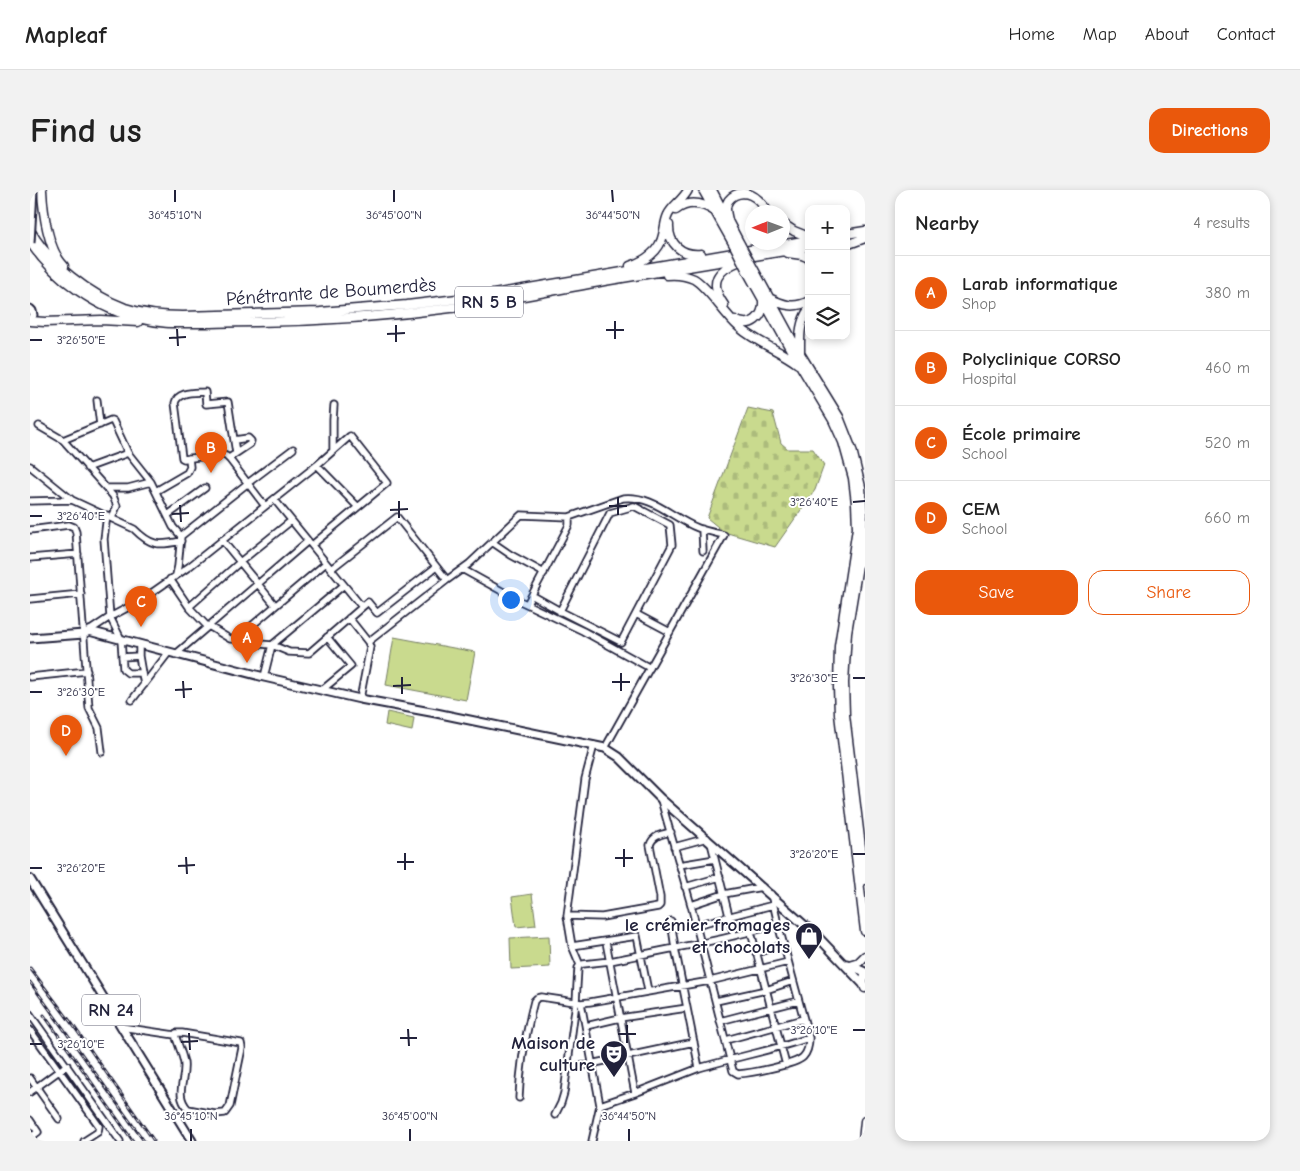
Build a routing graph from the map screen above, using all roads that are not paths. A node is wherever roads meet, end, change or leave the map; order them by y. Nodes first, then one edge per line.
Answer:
1 (33, 190) edge
2 (42, 190) edge
3 (688, 190) edge
4 (703, 190) edge
5 (712, 190) edge
6 (751, 190) edge
7 (763, 205) edge
8 (766, 205) edge
9 (716, 212) junction
10 (728, 220) junction
11 (790, 228) edge
12 (30, 230) edge
13 (865, 231) edge
14 (850, 233) edge
15 (805, 236) edge
16 (865, 237) edge
17 (805, 239) edge
18 (850, 239) edge
19 (30, 243) edge
20 (737, 244) junction
21 (850, 244) edge
22 (805, 248) edge
23 (756, 250) edge
24 (754, 252) junction
25 (776, 252) junction
26 (720, 255) junction
27 (805, 257) edge
28 (600, 276) junction
29 (638, 276) junction
30 (766, 298) junction
31 (107, 300) junction
32 (30, 303) edge
33 (805, 303) edge
34 (805, 315) edge
35 (31, 316) edge
36 (165, 323) junction
37 (800, 354) junction
38 (802, 368) junction
39 (97, 400) dead end
40 (334, 405) dead end
41 (100, 425) junction
42 (39, 426) dead end
43 (63, 440) junction
44 (234, 440) junction
45 (293, 449) dead end
46 (333, 451) junction
47 (128, 453) junction
48 (236, 453) junction
49 (189, 458) junction
50 (228, 458) junction
51 (317, 465) junction
52 (30, 466) edge
53 (87, 468) junction
54 (151, 482) junction
55 (248, 483) junction
56 (106, 488) junction
57 (205, 488) dead end
58 (156, 491) junction
59 (274, 499) junction
60 (72, 500) junction
61 (30, 501) edge
62 (265, 506) junction
63 (358, 507) junction
64 (168, 515) junction
65 (109, 517) junction
66 (569, 517) junction
67 (291, 520) junction
68 (702, 529) junction
69 (30, 530) edge
70 (181, 539) junction
71 (222, 540) junction
72 (492, 542) junction
73 (310, 543) junction
74 (703, 550) dead end
75 (78, 554) junction
76 (30, 558) edge
77 (240, 562) junction
78 (326, 563) junction
79 (436, 567) junction
80 (331, 569) junction
81 (462, 569) junction
82 (544, 573) junction
83 (176, 575) junction
84 (170, 580) junction
85 (447, 580) junction
86 (258, 584) junction
87 (344, 585) junction
88 (81, 594) junction
89 (535, 597) dead end
90 (30, 599) edge
91 (527, 604) junction
92 (275, 605) junction
93 (189, 607) junction
94 (362, 607) junction
95 (560, 611) junction
96 (636, 614) junction
97 (110, 617) junction
98 (349, 618) junction
99 (558, 619) junction
100 (208, 626) junction
101 (670, 632) junction
102 (87, 633) junction
103 (327, 637) junction
104 (30, 638) edge
105 (236, 639) junction
106 (121, 640) junction
107 (368, 642) junction
108 (621, 642) junction
109 (139, 644) junction
110 (272, 645) junction
111 (618, 650) junction
112 (172, 653) junction
113 (139, 656) junction
114 (122, 657) junction
115 (650, 668) junction
116 (87, 671) junction
117 (142, 673) junction
118 (30, 676) edge
119 (264, 677) junction
120 (144, 685) junction
121 (322, 690) junction
122 (360, 699) junction
123 (132, 700) dead end
124 (594, 745) junction
125 (605, 748) junction
126 (102, 752) dead end
127 (661, 799) junction
128 (671, 832) junction
129 (709, 841) junction
130 (674, 847) junction
131 (715, 859) junction
132 (680, 865) junction
133 (720, 877) junction
134 (30, 879) edge
135 (865, 880) edge
136 (685, 887) junction
137 (762, 887) junction
138 (724, 894) junction
139 (771, 894) junction
140 (691, 905) junction
141 (773, 905) junction
142 (567, 916) junction
143 (729, 917) junction
144 (671, 921) dead end
145 (778, 924) junction
146 (696, 925) junction
147 (865, 931) edge
148 (750, 932) junction
149 (734, 936) junction
150 (606, 942) junction
151 (701, 944) junction
152 (783, 945) junction
153 (572, 946) junction
154 (675, 948) junction
155 (756, 953) junction
156 (640, 954) junction
157 (865, 956) edge
158 (610, 961) junction
159 (788, 962) junction
160 (847, 964) junction
161 (580, 965) junction
162 (760, 970) junction
163 (865, 974) edge
164 (710, 981) junction
165 (793, 981) junction
166 (683, 985) junction
167 (864, 986) edge
168 (766, 990) junction
169 (648, 992) junction
170 (617, 997) junction
171 (716, 1001) junction
172 (798, 1001) junction
173 (578, 1003) junction
174 (771, 1007) junction
175 (687, 1008) junction
176 (30, 1014) edge
177 (620, 1018) junction
178 (803, 1019) junction
179 (720, 1020) junction
180 (586, 1026) junction
181 (775, 1026) junction
182 (121, 1027) junction
183 (30, 1030) edge
184 (175, 1035) junction
185 (809, 1038) junction
186 (726, 1040) junction
187 (694, 1042) junction
188 (780, 1047) junction
189 (628, 1056) junction
190 (730, 1059) junction
191 (593, 1064) junction
192 (786, 1065) junction
193 (66, 1066) junction
194 (699, 1068) junction
195 (567, 1069) junction
196 (58, 1071) junction
197 (30, 1078) edge
198 (37, 1087) junction
199 (30, 1092) edge
200 (635, 1092) junction
201 (519, 1098) dead end
202 (600, 1104) junction
203 (555, 1115) dead end
204 (59, 1119) dead end
205 (30, 1120) edge
206 (865, 1120) edge
207 (30, 1138) edge
208 (84, 1141) edge
209 (120, 1141) edge
210 (192, 1141) edge
211 (592, 1141) edge
212 (863, 1141) edge

1 - 19 main road, bridge
2 - 31 highway
3 - 28 highway
4 - 9 highway
5 - 10 highway
6 - 8 highway
7 - 10 highway
9 - 20 highway
9 - 26 highway
10 - 20 highway
11 - 15 highway
12 - 31 highway, Pénétrante de Boumerdès / RN 5 B
13 - 14 highway
16 - 18 highway
16 - 21 highway
17 - 24 highway, Pénétrante de Boumerdès / RN 5 B
19 - 36 highway, Pénétrante de Boumerdès / RN 5 B
20 - 30 highway, bridge
22 - 25 highway, Pénétrante de Boumerdès / RN 5 B
23 - 24 highway
24 - 25 highway, Pénétrante de Boumerdès / RN 5 B
24 - 26 highway, Pénétrante de Boumerdès / RN 5 B
24 - 29 highway, Pénétrante de Boumerdès / RN 5 B
24 - 30 highway
25 - 27 highway
26 - 28 highway, Pénétrante de Boumerdès / RN 5 B
28 - 31 highway, Pénétrante de Boumerdès / RN 5 B
29 - 36 highway, Pénétrante de Boumerdès / RN 5 B
29 - 38 highway
30 - 33 highway
30 - 37 highway
30 - 38 highway
32 - 35 main road
34 - 37 highway
35 - 36 highway
37 - 135 highway
38 - 147 highway
39 - 41 street
40 - 46 street
41 - 43 street
41 - 47 street
42 - 43 street
43 - 53 street
44 - 48 street
44 - 48 street
44 - 49 street
45 - 55 street
46 - 51 street
46 - 63 street
47 - 53 street
47 - 54 street
48 - 50 street
49 - 50 street
49 - 58 street
50 - 55 street
51 - 59 street
51 - 63 street
52 - 60 street
53 - 56 street
54 - 56 street
54 - 58 street
55 - 62 street
55 - 70 street
56 - 65 street
57 - 64 street
58 - 64 street
59 - 62 street
59 - 67 street
60 - 61 street
60 - 65 street
62 - 71 street
63 - 73 street
64 - 70 street
65 - 70 street
65 - 97 street
66 - 68 street
66 - 72 street
66 - 82 street
67 - 73 street
67 - 77 street
68 - 74 street
68 - 101 street
69 - 75 street
70 - 83 street
71 - 77 street
71 - 83 street
72 - 81 street
72 - 82 street
73 - 78 street
73 - 86 street
75 - 76 street
75 - 88 street
77 - 86 street
77 - 93 street
78 - 80 street
78 - 92 street
79 - 80 street
79 - 85 street
79 - 94 street
80 - 87 street
81 - 85 street
81 - 91 street
82 - 91 street
83 - 84 street
84 - 93 street
84 - 97 street
85 - 107 street
86 - 92 street
86 - 100 street
87 - 94 street
87 - 110 street
88 - 90 street
88 - 102 street
89 - 95 street
91 - 99 street
92 - 105 street
93 - 100 street
94 - 98 street
95 - 96 street
95 - 99 street
95 - 108 street
96 - 101 street
96 - 108 street
97 - 102 street
97 - 106 street
98 - 103 street
98 - 107 street
99 - 111 street
100 - 105 street
100 - 112 street
101 - 115 street
102 - 104 main road
102 - 106 main road
102 - 116 street
103 - 110 street
103 - 121 street
105 - 110 street
106 - 109 main road
106 - 114 street
107 - 122 street
108 - 111 street
109 - 112 main road
109 - 113 street
110 - 119 street
111 - 115 street
112 - 119 main road
112 - 120 street
113 - 114 street
113 - 117 street
114 - 117 street
115 - 125 street
116 - 118 street
116 - 126 street
117 - 120 street
119 - 121 main road
120 - 123 street
121 - 122 main road
122 - 124 main road
124 - 125 main road
124 - 142 street
125 - 127 main road
127 - 128 street
127 - 129 main road
128 - 130 street
128 - 142 street
129 - 130 street
129 - 131 street
129 - 137 main road
130 - 132 street
131 - 132 street
131 - 133 street
132 - 136 street
133 - 136 street
133 - 138 street
134 - 182 main road, RN 24
136 - 140 street
137 - 138 street
137 - 139 main road
138 - 140 street
138 - 143 street
139 - 141 street
139 - 160 main road
140 - 146 street
141 - 143 street
141 - 145 street
142 - 153 street
143 - 146 street
143 - 149 street
144 - 154 street
145 - 148 street
145 - 152 street
146 - 151 street
148 - 149 street
148 - 155 street
149 - 151 street
150 - 153 street
150 - 156 street
150 - 158 street
151 - 154 street
151 - 164 street
152 - 155 street
152 - 159 street
153 - 161 street
154 - 156 street
154 - 166 street
155 - 162 street
156 - 158 street
156 - 169 street
157 - 160 highway
158 - 161 street
158 - 170 street
159 - 162 street
159 - 165 street
160 - 163 main road
160 - 167 main road
161 - 173 street
162 - 164 street
162 - 168 street
163 - 167 highway
164 - 166 street
164 - 171 street
165 - 168 street
165 - 172 street
166 - 169 street
166 - 175 street
168 - 171 street
168 - 174 street
169 - 170 street
170 - 173 street
170 - 177 street
171 - 179 street
172 - 174 street
172 - 178 street
173 - 180 street
173 - 195 street
173 - 201 street
174 - 179 street
174 - 181 street
175 - 177 street
175 - 187 street
176 - 193 street
177 - 180 street
177 - 189 street
178 - 181 street
178 - 185 street
179 - 186 street
180 - 191 street
181 - 186 street
181 - 188 street
182 - 184 street
182 - 210 main road, RN 24
183 - 196 street
184 - 184 street
185 - 188 street
185 - 192 street
186 - 190 street
187 - 189 street
187 - 194 street
188 - 190 street
188 - 192 street
189 - 191 street
189 - 200 street
190 - 192 street
190 - 194 street
191 - 195 street
191 - 202 street
193 - 196 street
193 - 209 street
194 - 200 street
195 - 203 street
196 - 198 street
196 - 208 street
197 - 198 street
198 - 199 street
198 - 204 street
200 - 202 street
202 - 211 street
205 - 207 street
206 - 212 highway

